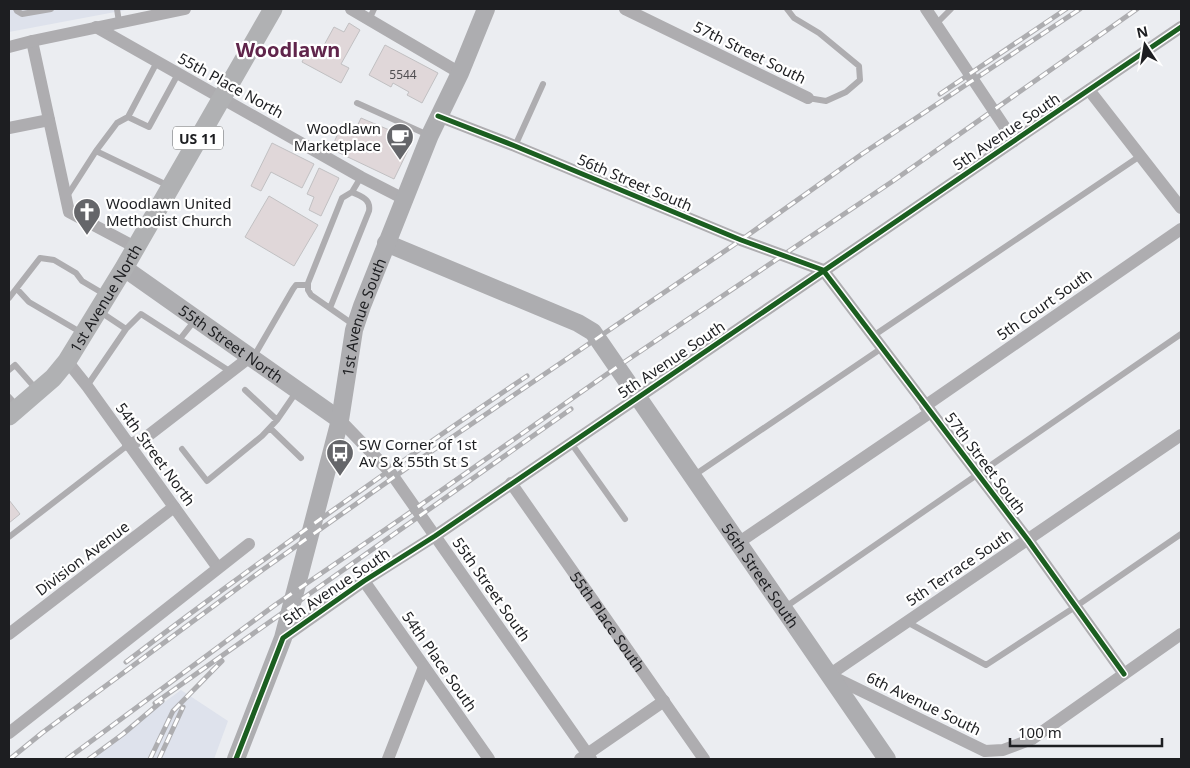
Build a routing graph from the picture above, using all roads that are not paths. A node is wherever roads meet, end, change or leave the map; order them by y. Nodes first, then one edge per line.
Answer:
1 (16, 9) edge
2 (51, 9) edge
3 (117, 9) edge
4 (185, 9) edge
5 (273, 9) edge
6 (351, 9) edge
7 (486, 9) edge
8 (625, 9) edge
9 (787, 9) edge
10 (926, 9) edge
11 (951, 9) edge
12 (372, 14) edge
13 (119, 22) junction
14 (936, 24) junction
15 (96, 27) junction
16 (1181, 27) edge
17 (32, 40) junction
18 (9, 47) edge
19 (157, 62) junction
20 (460, 73) junction
21 (178, 74) junction
22 (543, 84) dead end
23 (1089, 90) junction
24 (221, 98) junction
25 (808, 98) joint
26 (357, 103) dead end
27 (128, 116) junction
28 (438, 116) junction
29 (48, 120) junction
30 (9, 128) edge
31 (430, 136) junction
32 (1014, 141) junction
33 (515, 146) junction
34 (96, 151) junction
35 (1140, 156) junction
36 (361, 177) junction
37 (170, 187) junction
38 (352, 192) junction
39 (65, 194) junction
40 (404, 199) junction
41 (1181, 208) edge
42 (1181, 230) edge
43 (386, 243) junction
44 (135, 247) junction
45 (124, 268) junction
46 (824, 270) junction
47 (308, 285) junction
48 (17, 289) junction
49 (9, 298) edge
50 (102, 303) junction
51 (330, 308) junction
52 (196, 319) junction
53 (356, 326) junction
54 (126, 328) junction
55 (83, 334) junction
56 (1181, 334) edge
57 (873, 336) junction
58 (180, 338) junction
59 (882, 348) junction
60 (251, 358) junction
61 (67, 361) junction
62 (9, 370) edge
63 (231, 372) junction
64 (87, 386) junction
65 (38, 390) junction
66 (245, 390) dead end
67 (298, 390) junction
68 (637, 397) junction
69 (12, 407) edge
70 (928, 409) junction
71 (277, 420) junction
72 (340, 420) junction
73 (270, 428) junction
74 (1181, 436) edge
75 (570, 443) junction
76 (128, 445) junction
77 (182, 449) dead end
78 (301, 458) dead end
79 (978, 474) junction
80 (692, 476) junction
81 (511, 483) junction
82 (174, 507) junction
83 (625, 519) dead end
84 (1181, 534) edge
85 (435, 536) junction
86 (9, 537) edge
87 (1028, 540) junction
88 (738, 543) junction
89 (249, 544) dead end
90 (218, 568) junction
91 (364, 581) junction
92 (1075, 607) junction
93 (783, 608) junction
94 (907, 622) junction
95 (9, 634) edge
96 (1181, 634) edge
97 (282, 638) junction
98 (424, 667) junction
99 (1124, 674) junction
100 (829, 675) junction
101 (664, 702) junction
102 (9, 733) edge
103 (586, 758) edge
104 (236, 759) edge
105 (388, 759) edge
106 (490, 759) edge
107 (704, 759) edge
108 (887, 759) edge

1 - 2 lane
3 - 13 lane
4 - 13 street
5 - 24 main road, 1st Avenue North / US 11
6 - 12 street
7 - 20 street, 1st Avenue South
8 - 25 street, 57th Street South
9 - 25 lane
10 - 14 street
11 - 14 lane
12 - 20 street
13 - 15 street
14 - 32 street
15 - 17 street
15 - 19 street, 55th Place North
16 - 23 street, 5th Avenue South
17 - 18 street
17 - 29 street
19 - 21 street, 55th Place North
19 - 27 lane
20 - 28 street, 1st Avenue South
21 - 24 street, 55th Place North
21 - 27 lane
22 - 33 lane
23 - 32 street, 5th Avenue South
23 - 35 street
24 - 36 street, 55th Place North
24 - 37 main road, 1st Avenue North / US 11
26 - 31 lane
27 - 34 lane
28 - 31 street, 1st Avenue South
28 - 33 street, 56th Street South
29 - 30 street
29 - 39 street
31 - 40 street, 1st Avenue South
32 - 46 street, 5th Avenue South
33 - 46 street, 56th Street South
34 - 37 lane
34 - 39 lane
35 - 41 street
35 - 57 lane
36 - 38 lane
36 - 40 street, 55th Place North
37 - 44 main road, 1st Avenue North / US 11
38 - 47 lane
38 - 51 lane
39 - 44 street
40 - 43 street, 1st Avenue South
42 - 70 street, 5th Court South
43 - 53 street, 1st Avenue South
43 - 68 street, 56th Street South
44 - 45 main road, 1st Avenue North / US 11
45 - 50 main road, 1st Avenue North / US 11
45 - 52 street, 55th Street North
46 - 57 street, 57th Street South
46 - 68 street, 5th Avenue South
47 - 51 lane
47 - 60 lane
48 - 49 lane
48 - 50 lane
48 - 55 lane
50 - 54 lane
50 - 55 main road, 1st Avenue North / US 11
51 - 53 lane
52 - 58 lane
52 - 60 street, 55th Street North
53 - 72 street, 1st Avenue South
54 - 58 lane
54 - 64 lane
55 - 61 main road, 1st Avenue North / US 11
56 - 79 lane
57 - 59 street, 57th Street South
58 - 63 lane
59 - 70 street, 57th Street South
59 - 80 lane
60 - 63 street
60 - 67 street, 55th Street North
61 - 64 street, 54th Street North
61 - 65 main road, 1st Avenue North / US 11
62 - 65 lane
63 - 76 street
64 - 76 street, 54th Street North
65 - 69 main road, 1st Avenue North / US 11
66 - 71 lane
67 - 71 lane
67 - 72 street, 55th Street North
68 - 75 street, 5th Avenue South
68 - 80 street, 56th Street South
70 - 79 street, 57th Street South
70 - 88 street, 5th Court South
71 - 73 lane
72 - 85 street, 55th Street South
72 - 97 street, 1st Avenue South
73 - 77 lane
73 - 78 lane
74 - 87 street, 5th Terrace South
75 - 81 street, 5th Avenue South
75 - 83 lane
76 - 82 street, 54th Street North
76 - 86 lane
79 - 87 street, 57th Street South
79 - 93 lane
80 - 88 street, 56th Street South
81 - 85 street, 5th Avenue South
81 - 101 street, 55th Place South
82 - 90 street, 54th Street North
82 - 95 street, Division Avenue
84 - 92 lane
85 - 91 street, 5th Avenue South
85 - 103 street, 55th Street South
87 - 92 street, 57th Street South
87 - 94 street, 5th Terrace South
88 - 93 street, 56th Street South
89 - 90 street
90 - 102 street
91 - 97 street, 5th Avenue South
91 - 98 street, 54th Place South
92 - 94 lane
92 - 99 street, 57th Street South
93 - 100 street, 56th Street South
94 - 100 street, 5th Terrace South
96 - 99 street, 6th Avenue South
97 - 104 street, 5th Avenue South
98 - 105 street
98 - 106 street, 54th Place South
99 - 100 street, 6th Avenue South
100 - 108 street, 56th Street South
101 - 103 street
101 - 107 street, 55th Place South

